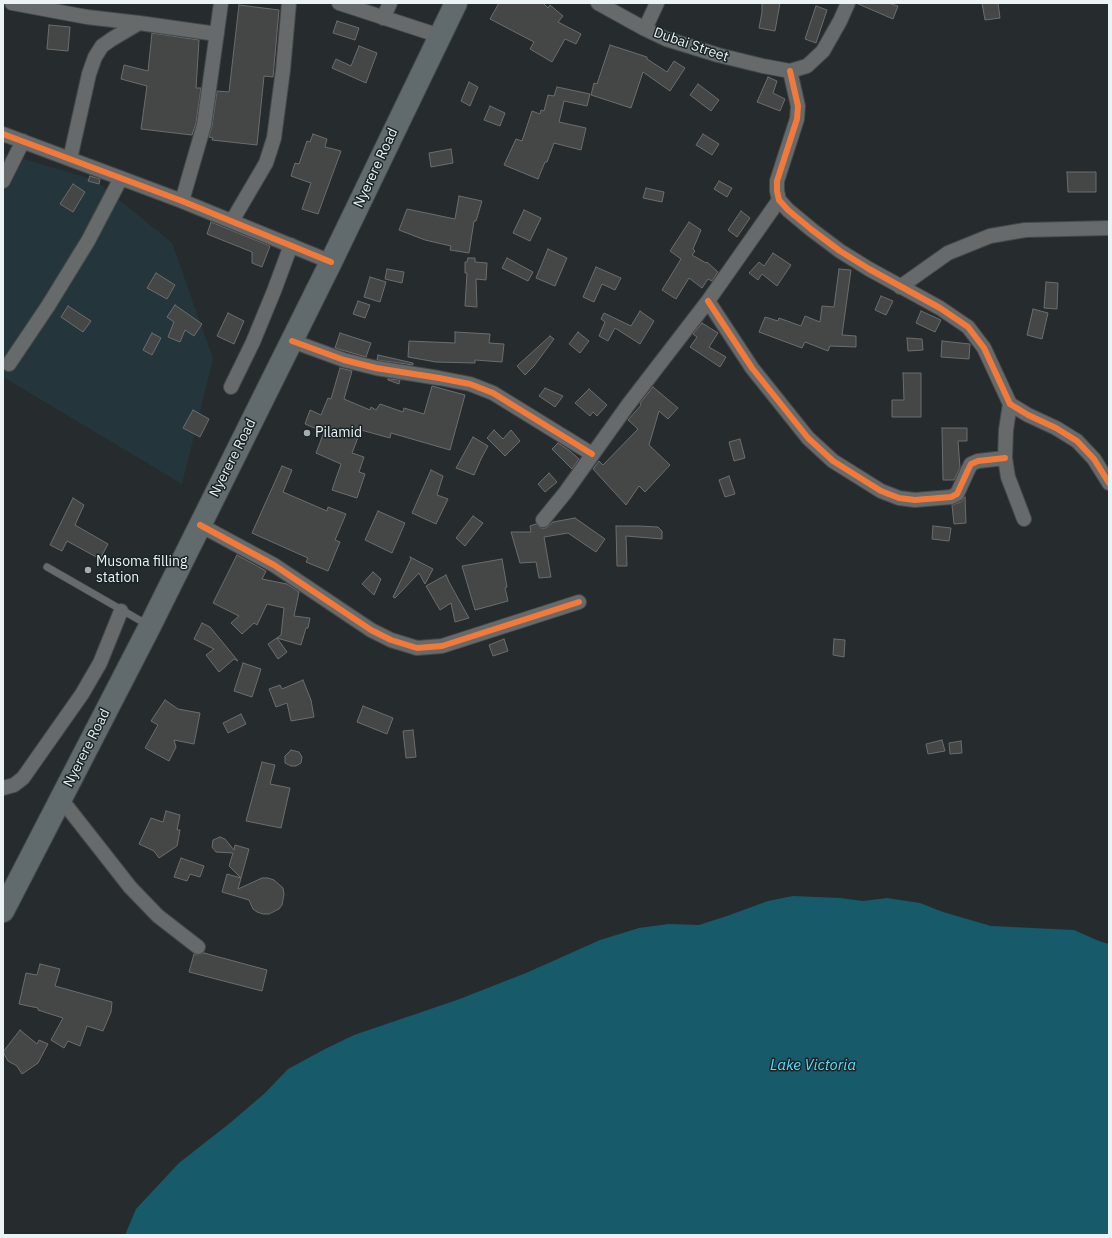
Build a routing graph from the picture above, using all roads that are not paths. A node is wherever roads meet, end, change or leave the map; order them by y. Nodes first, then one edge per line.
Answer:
1 (12, 3) edge
2 (221, 3) edge
3 (289, 3) edge
4 (339, 3) edge
5 (390, 3) edge
6 (456, 3) edge
7 (598, 3) edge
8 (657, 3) edge
9 (848, 3) edge
10 (383, 18) junction
11 (139, 23) junction
12 (645, 29) junction
13 (217, 34) junction
14 (440, 36) junction
15 (790, 71) junction
16 (3, 134) edge
17 (23, 141) junction
18 (70, 159) junction
19 (121, 178) junction
20 (3, 181) edge
21 (779, 200) junction
22 (182, 201) junction
23 (232, 221) junction
24 (1109, 228) edge
25 (291, 245) junction
26 (331, 262) junction
27 (900, 287) junction
28 (708, 301) junction
29 (292, 341) junction
30 (9, 364) dead end
31 (231, 387) dead end
32 (1010, 404) junction
33 (592, 454) junction
34 (1005, 458) junction
35 (1109, 482) edge
36 (1024, 519) dead end
37 (543, 520) dead end
38 (200, 525) junction
39 (47, 567) dead end
40 (579, 602) dead end
41 (121, 611) junction
42 (150, 626) junction
43 (3, 788) edge
44 (61, 799) junction
45 (3, 911) edge
46 (198, 947) dead end

1 - 11 street
2 - 13 street
3 - 23 street
4 - 10 street
5 - 10 street
6 - 14 main road, Nyerere Road
7 - 12 street, Dubai Street
8 - 12 street
9 - 15 street
10 - 14 street
11 - 13 street
11 - 18 street
12 - 15 street, Dubai Street
13 - 22 street
14 - 26 main road, Nyerere Road
15 - 21 street
16 - 17 street
17 - 18 street
17 - 20 street
18 - 19 street
19 - 22 street
19 - 30 street
21 - 27 street
21 - 28 street
22 - 23 street
23 - 25 street
24 - 27 street
25 - 26 street
25 - 31 street
26 - 29 main road, Nyerere Road
27 - 32 street
28 - 33 street
28 - 34 street
29 - 33 street
29 - 38 main road, Nyerere Road
32 - 34 street
32 - 35 street
33 - 37 street
34 - 36 street
38 - 40 street
38 - 42 main road, Nyerere Road
39 - 41 lane
41 - 42 lane
41 - 43 street
42 - 44 main road, Nyerere Road
44 - 45 main road, Nyerere Road
44 - 46 street

